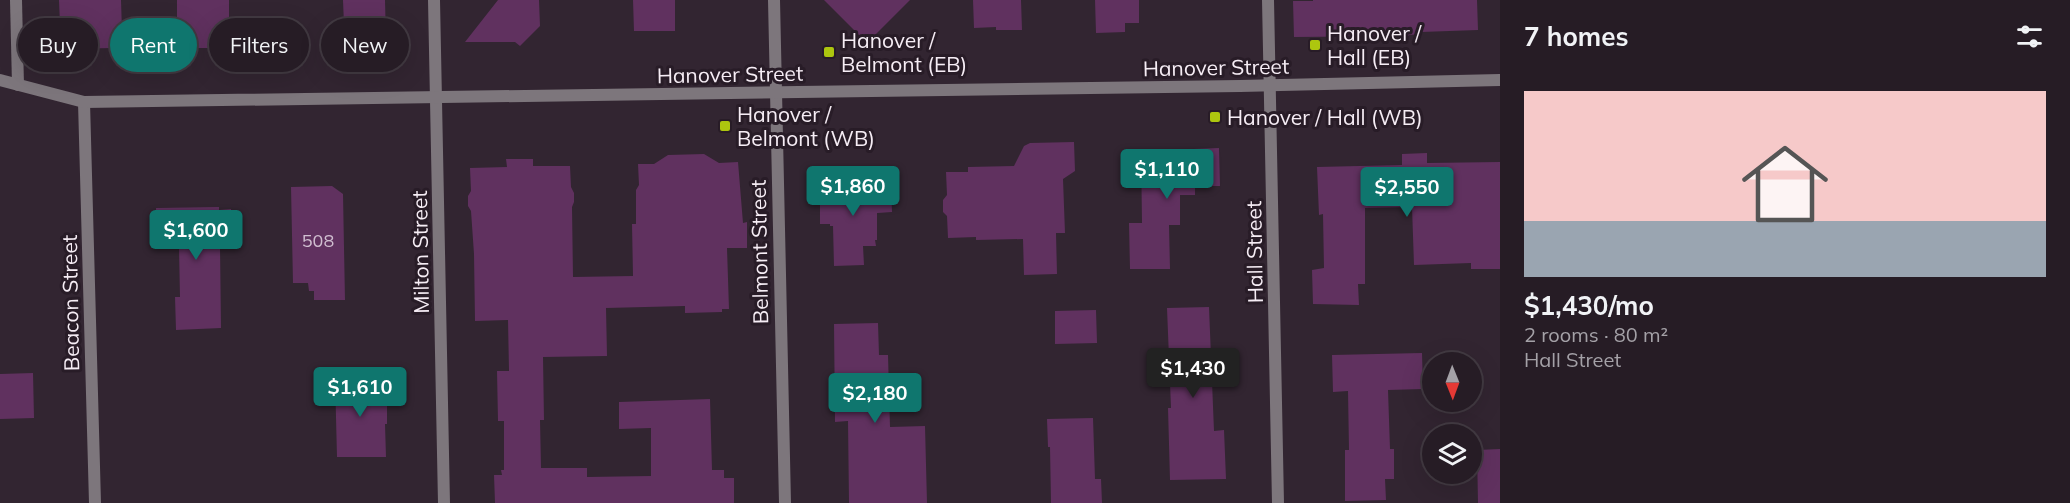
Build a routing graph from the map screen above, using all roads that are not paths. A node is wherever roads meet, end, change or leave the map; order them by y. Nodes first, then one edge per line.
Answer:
1 (16, 0) edge
2 (434, 0) edge
3 (774, 0) edge
4 (1268, 0) edge
5 (0, 80) edge
6 (1500, 80) edge
7 (18, 85) junction
8 (1270, 85) junction
9 (775, 93) junction
10 (436, 98) junction
11 (84, 102) junction
12 (94, 503) edge
13 (444, 503) edge
14 (785, 503) edge
15 (1278, 503) edge

1 - 7 street
2 - 10 street, Milton Street
3 - 9 street, Belmont Street
4 - 8 street, Hall Street
5 - 7 street, Hanover Street
6 - 8 street, Hanover Street
7 - 11 street, Hanover Street
8 - 9 street, Hanover Street
8 - 15 street, Hall Street
9 - 10 street, Hanover Street
9 - 14 street, Belmont Street
10 - 11 street, Hanover Street
10 - 13 street, Milton Street
11 - 12 street, Beacon Street

